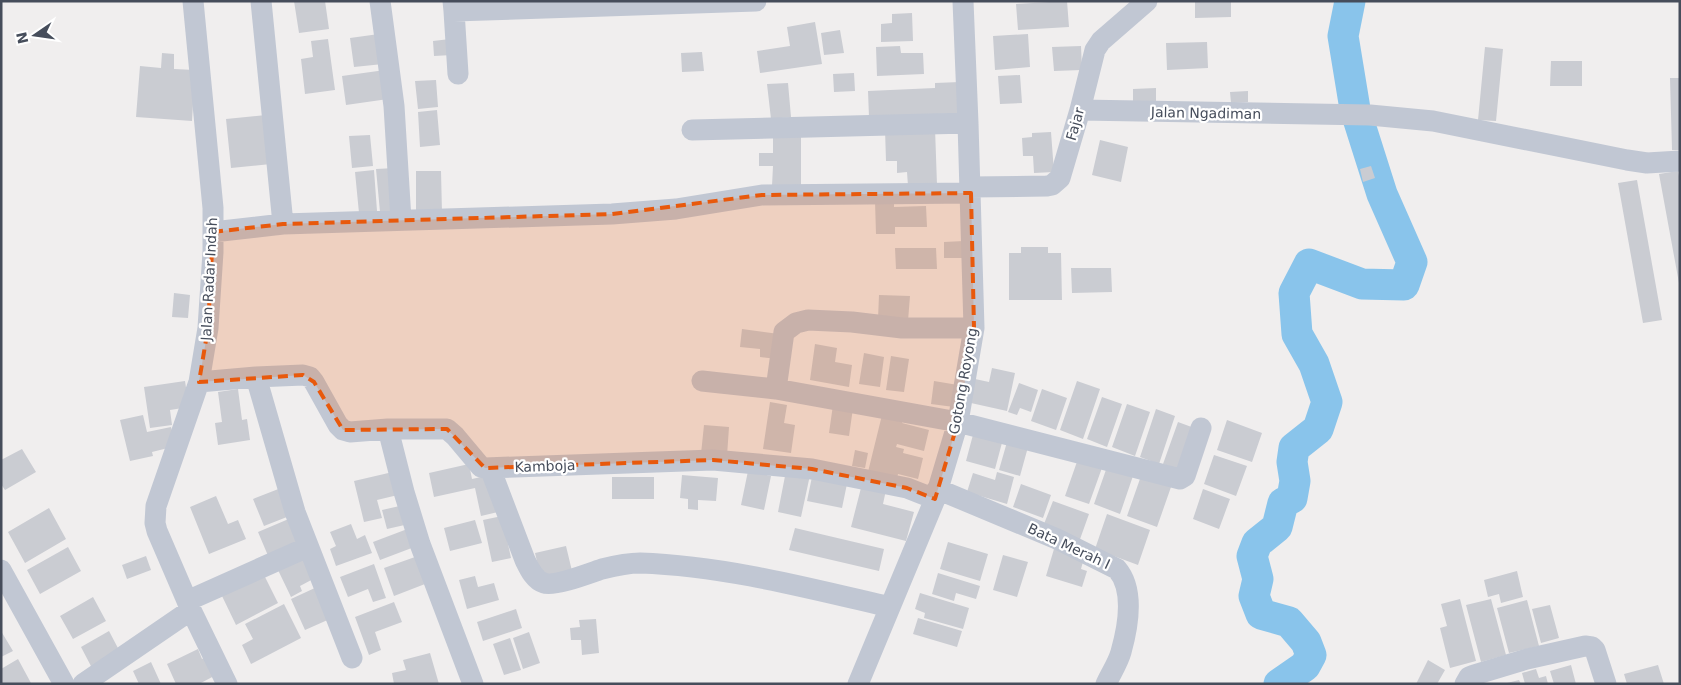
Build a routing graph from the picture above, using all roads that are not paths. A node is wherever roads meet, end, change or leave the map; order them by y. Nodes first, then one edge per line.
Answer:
1 (193, 1) edge
2 (261, 1) edge
3 (380, 1) edge
4 (756, 1) edge
5 (963, 1) edge
6 (1147, 1) edge
7 (454, 6) edge
8 (458, 74) dead end
9 (1080, 110) junction
10 (968, 123) junction
11 (692, 130) dead end
12 (1680, 161) edge
13 (970, 190) junction
14 (401, 220) junction
15 (284, 224) junction
16 (213, 232) junction
17 (974, 328) junction
18 (256, 377) junction
19 (702, 381) dead end
20 (199, 382) junction
21 (776, 389) junction
22 (958, 422) junction
23 (1201, 428) dead end
24 (388, 429) junction
25 (490, 468) junction
26 (936, 494) junction
27 (308, 547) junction
28 (1, 570) edge
29 (189, 606) junction
30 (890, 607) junction
31 (352, 658) dead end
32 (64, 684) edge
33 (83, 684) edge
34 (227, 684) edge
35 (473, 684) edge
36 (858, 684) edge
37 (1106, 684) edge
38 (1465, 684) edge
39 (1606, 684) edge

1 - 16 street, Jalan Radar Indah
2 - 15 street
3 - 14 street
4 - 7 street
5 - 10 street, Gotong Royong
6 - 9 street, Fajar
7 - 8 street
9 - 12 street, Jalan Ngadiman
9 - 13 street, Fajar
10 - 11 street
10 - 13 street, Gotong Royong
13 - 14 street
13 - 17 street, Gotong Royong
14 - 15 street
15 - 16 street
16 - 20 street, Jalan Radar Indah
17 - 21 street
17 - 22 street, Gotong Royong
18 - 20 street
18 - 24 street
18 - 27 street
19 - 21 street
20 - 29 street, Jalan Radar Indah
21 - 22 street
22 - 23 street
22 - 26 street, Gotong Royong
24 - 25 street
24 - 35 street
25 - 26 street, Kamboja
25 - 30 street
26 - 30 street, Gotong Royong
26 - 37 street, Bata Merah I
27 - 29 street
27 - 31 street
28 - 32 street
29 - 33 street
29 - 34 street, Jalan Radar Indah
30 - 36 street, Gotong Royong
38 - 39 street

